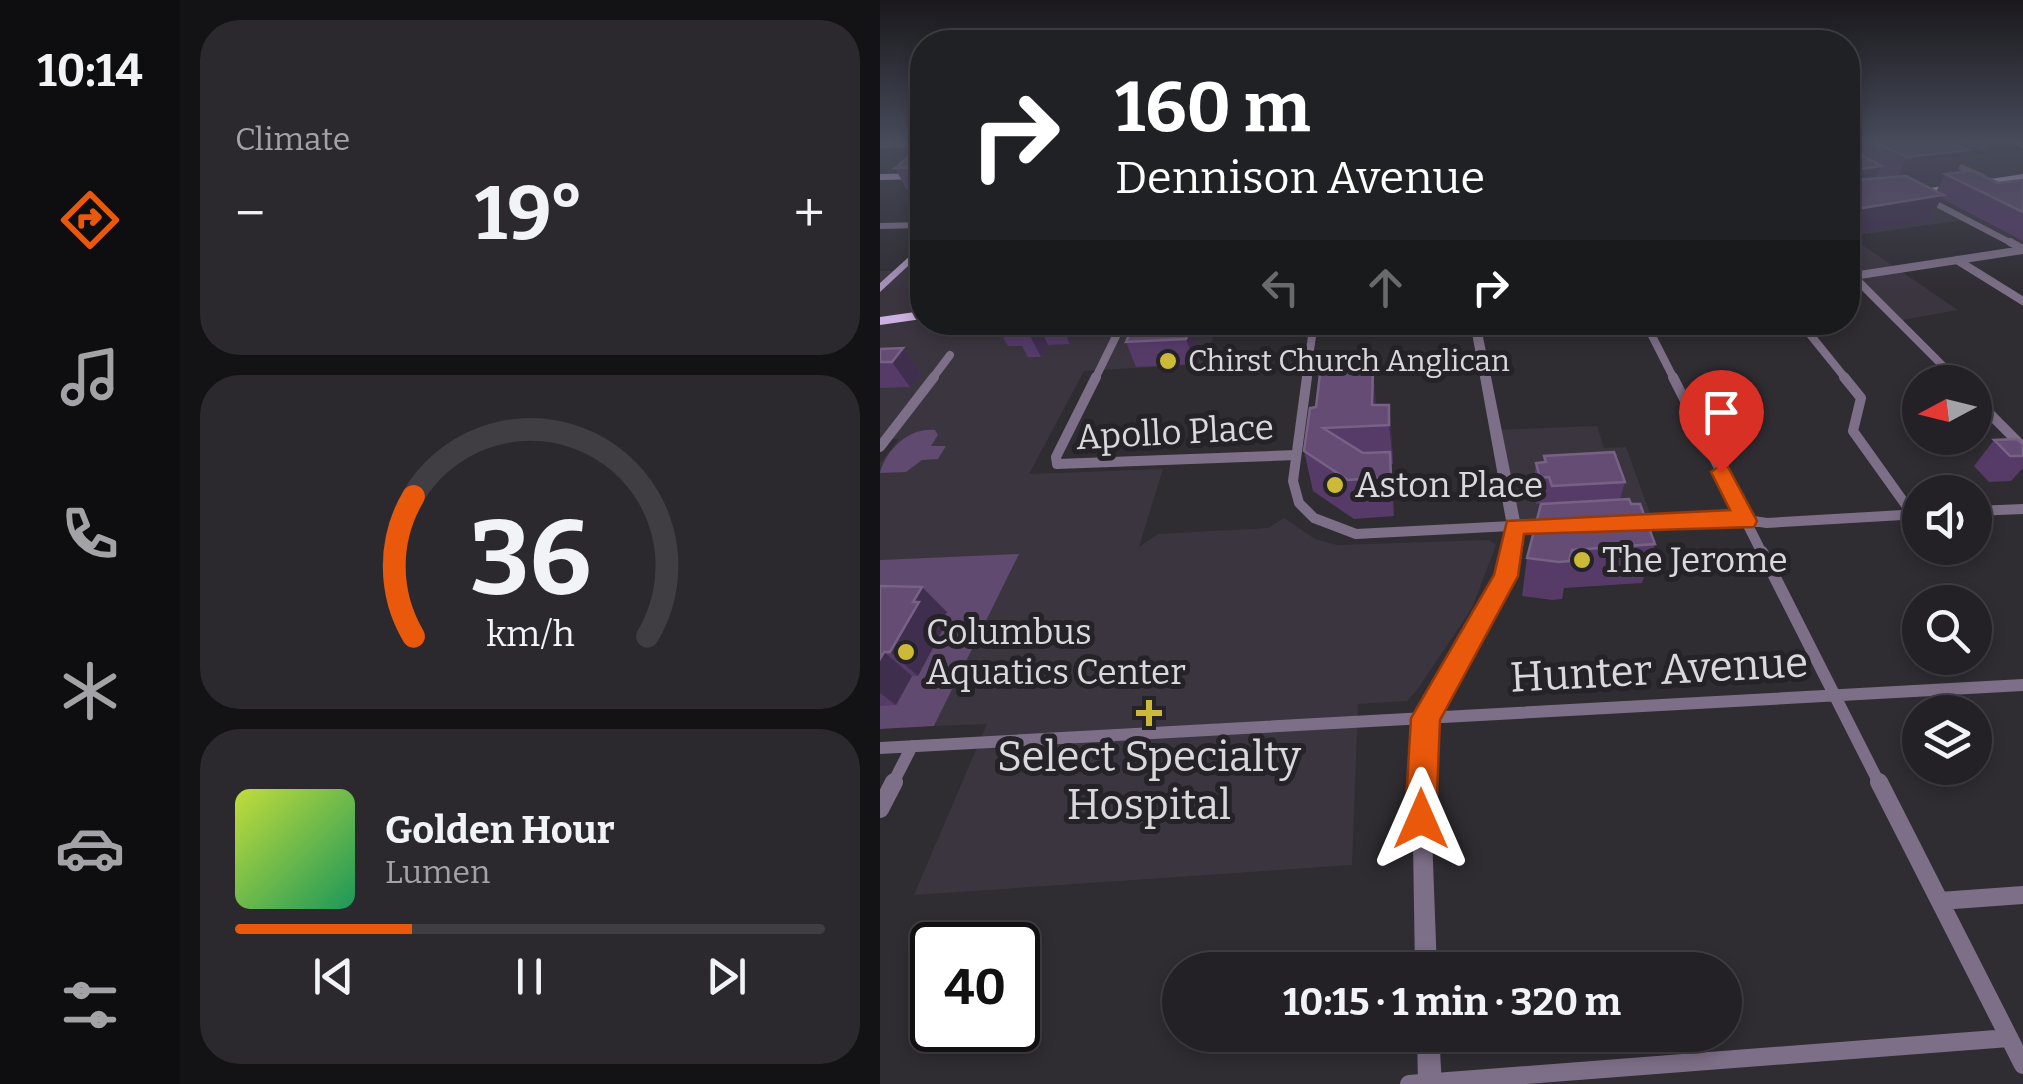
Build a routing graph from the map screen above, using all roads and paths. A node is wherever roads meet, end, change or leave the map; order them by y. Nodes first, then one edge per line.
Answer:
1 (1908, 192) edge
2 (1913, 192) edge
3 (1892, 194) edge
4 (910, 225) edge
5 (880, 226) edge
6 (2023, 250) edge
7 (1957, 260) junction
8 (910, 263) edge
9 (1860, 272) edge
10 (1860, 283) edge
11 (881, 286) edge
12 (2023, 301) edge
13 (910, 317) edge
14 (880, 321) edge
15 (1117, 335) edge
16 (1312, 335) edge
17 (1477, 335) edge
18 (1652, 335) edge
19 (1810, 335) edge
20 (950, 355) dead end
21 (1942, 365) edge
22 (1992, 416) edge
23 (880, 447) edge
24 (2023, 447) edge
25 (1296, 455) junction
26 (1902, 496) edge
27 (2023, 509) edge
28 (1992, 510) edge
29 (1902, 515) edge
30 (1627, 520) edge
31 (1746, 521) junction
32 (1573, 523) edge
33 (1514, 526) junction
34 (2023, 685) edge
35 (1836, 695) junction
36 (1426, 718) junction
37 (912, 746) junction
38 (880, 748) edge
39 (880, 808) edge
40 (2023, 895) edge
41 (1940, 901) junction
42 (1425, 952) edge
43 (2010, 1038) junction
44 (1426, 1052) edge
45 (2023, 1065) edge
46 (1423, 1084) edge

1 - 3 main road
2 - 6 street
4 - 5 street
6 - 7 street
7 - 9 street
7 - 12 street
8 - 11 main road
10 - 21 street
13 - 14 main road
15 - 25 street, Apollo Place
16 - 25 street
17 - 33 street
18 - 31 street
19 - 26 street
20 - 23 street
22 - 24 street
25 - 33 street
27 - 28 street
29 - 31 street
30 - 31 street
31 - 35 street
32 - 33 street
33 - 36 street
34 - 35 street, Hunter Avenue
35 - 36 street, Hunter Avenue
35 - 41 street
36 - 37 street, Hunter Avenue
36 - 42 street
37 - 38 street, Hunter Avenue
37 - 39 street
40 - 41 street
41 - 43 street
43 - 45 street
43 - 46 street
44 - 46 street

